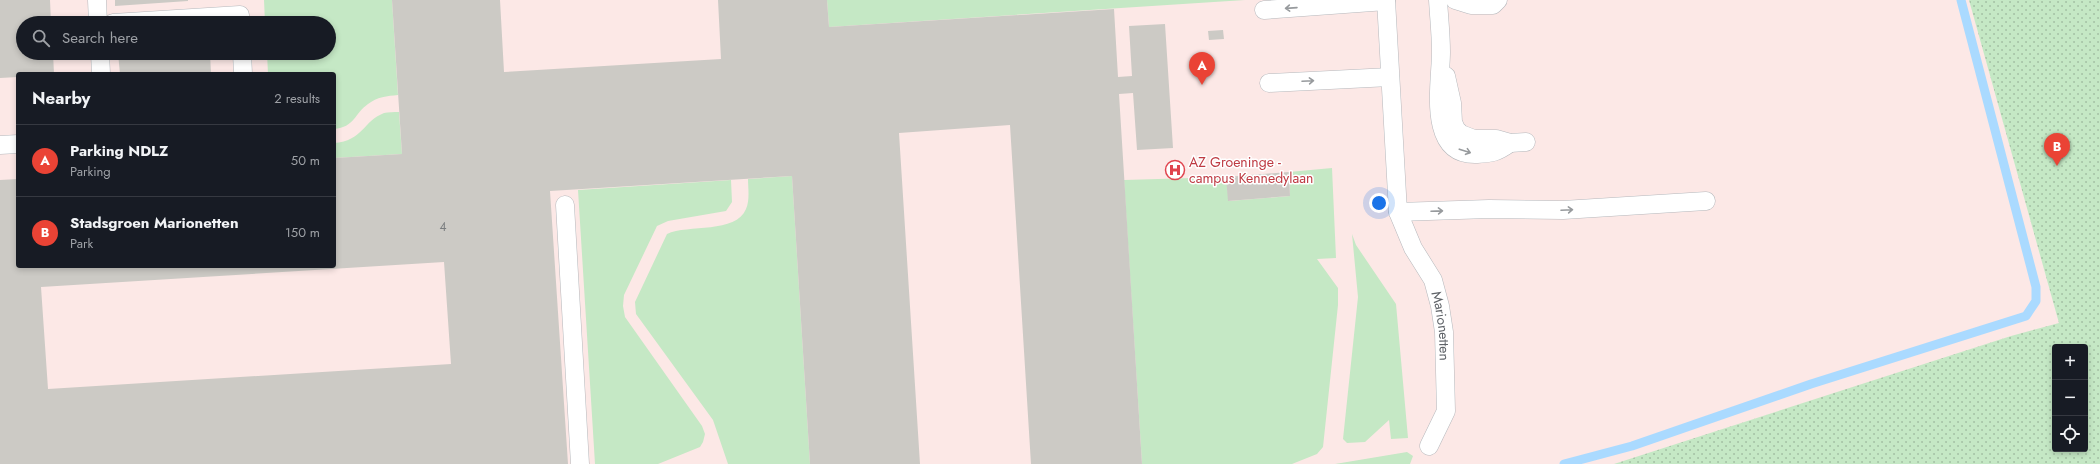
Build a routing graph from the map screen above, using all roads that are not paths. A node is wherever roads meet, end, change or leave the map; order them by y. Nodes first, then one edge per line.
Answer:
1 (97, 0) edge
2 (1386, 0) edge
3 (1438, 0) edge
4 (1456, 0) edge
5 (1498, 0) edge
6 (1264, 10) dead end
7 (98, 16) edge
8 (224, 16) edge
9 (240, 16) edge
10 (100, 60) edge
11 (242, 60) edge
12 (101, 72) edge
13 (243, 72) edge
14 (1390, 77) junction
15 (1269, 84) dead end
16 (1518, 143) dead end
17 (16, 144) edge
18 (0, 145) edge
19 (1706, 201) dead end
20 (565, 205) dead end
21 (1398, 212) junction
22 (1429, 446) dead end
23 (580, 464) edge

1 - 7 lane
2 -> 6 lane
2 - 14 lane, Marionetten
3 -> 16 lane
4 - 5 lane
8 - 9 lane
10 - 12 lane
11 - 13 lane
15 -> 14 lane
14 - 21 lane, Marionetten
17 - 18 lane
21 -> 19 lane
20 - 23 lane
21 - 22 lane, Marionetten

